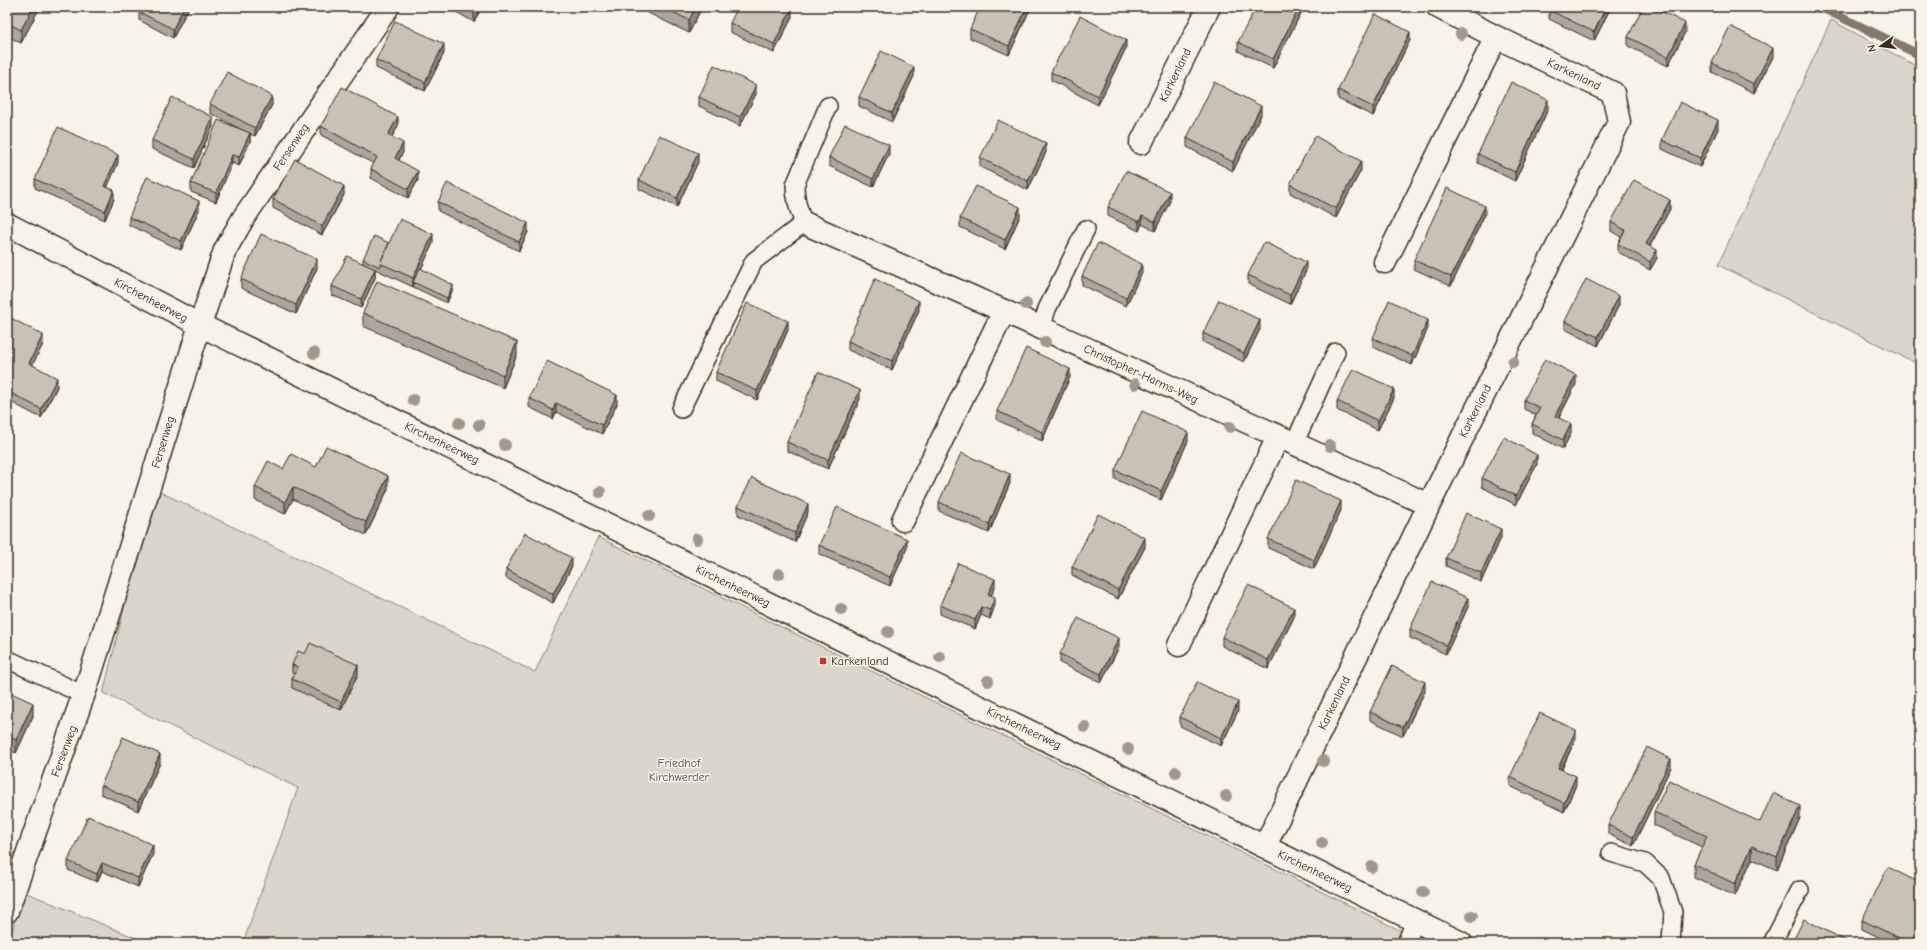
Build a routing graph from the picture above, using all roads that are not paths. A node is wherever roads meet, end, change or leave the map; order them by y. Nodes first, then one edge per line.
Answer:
1 (388, 7) edge
2 (1209, 7) edge
3 (1438, 7) edge
4 (1496, 37) junction
5 (828, 106) dead end
6 (1141, 143) dead end
7 (804, 223) junction
8 (7, 224) edge
9 (1086, 229) dead end
10 (1385, 262) dead end
11 (1004, 311) junction
12 (200, 325) junction
13 (1041, 329) junction
14 (1336, 352) dead end
15 (681, 409) dead end
16 (1286, 441) junction
17 (1429, 505) junction
18 (903, 520) dead end
19 (1179, 645) dead end
20 (7, 659) edge
21 (84, 695) junction
22 (1265, 846) junction
23 (1611, 853) dead end
24 (1800, 890) dead end
25 (7, 911) edge
26 (1415, 921) junction
27 (1406, 943) edge
28 (1461, 943) edge
29 (1671, 943) edge
30 (1772, 943) edge

1 - 12 street, Fersenweg
2 - 6 street, Karkenland
3 - 4 street, Karkenland
4 - 10 street
4 - 17 street, Karkenland
5 - 7 lane
7 - 11 street, Christopher-Harms-Weg
7 - 15 lane
8 - 12 street, Kirchenheerweg
9 - 13 lane
11 - 13 street, Christopher-Harms-Weg
11 - 18 street
12 - 21 street, Fersenweg
12 - 22 street, Kirchenheerweg
13 - 16 street, Christopher-Harms-Weg
14 - 16 lane
16 - 17 street, Christopher-Harms-Weg
16 - 19 street
17 - 22 street, Karkenland
20 - 21 lane
21 - 25 street, Fersenweg
22 - 26 street, Kirchenheerweg
23 - 29 lane
24 - 30 lane
26 - 27 lane
26 - 28 street, Kirchenheerweg

